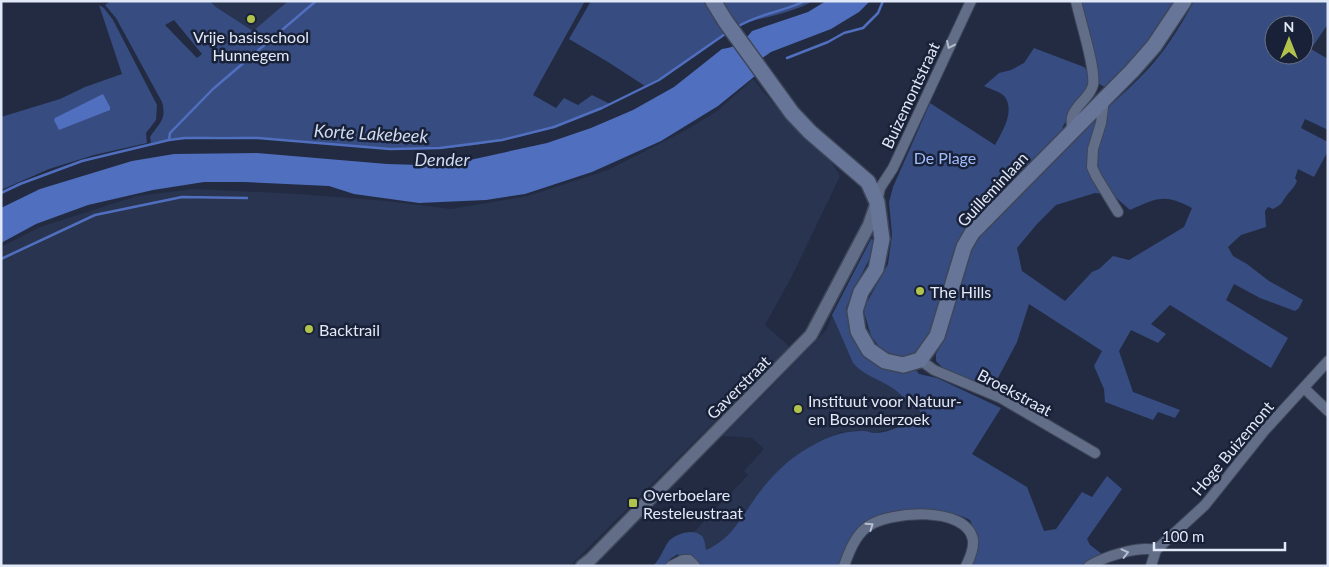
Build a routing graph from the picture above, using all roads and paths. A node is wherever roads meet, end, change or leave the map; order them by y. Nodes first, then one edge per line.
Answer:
1 (713, 1) edge
2 (971, 1) edge
3 (1076, 1) edge
4 (1184, 1) edge
5 (1104, 100) junction
6 (1072, 132) junction
7 (877, 202) junction
8 (1118, 212) dead end
9 (920, 360) junction
10 (1328, 361) edge
11 (1304, 388) junction
12 (1328, 410) edge
13 (1095, 453) dead end
14 (1156, 550) junction
15 (1092, 564) edge
16 (584, 565) edge
17 (670, 566) edge
18 (695, 566) edge
19 (844, 566) edge
20 (966, 566) edge
21 (1151, 566) edge

1 - 7 main road
2 -> 7 street, Buizemontstraat
3 - 6 street
4 - 5 main road, Guilleminlaan
5 - 6 main road, Guilleminlaan
5 - 8 street
6 - 9 main road, Guilleminlaan
7 - 9 main road
7 - 16 street, Gaverstraat
9 - 13 street, Broekstraat
10 - 11 street, Hoge Buizemont
11 - 12 street
11 - 14 street, Hoge Buizemont
15 -> 14 street
14 - 21 street
17 - 18 street
19 -> 20 street

